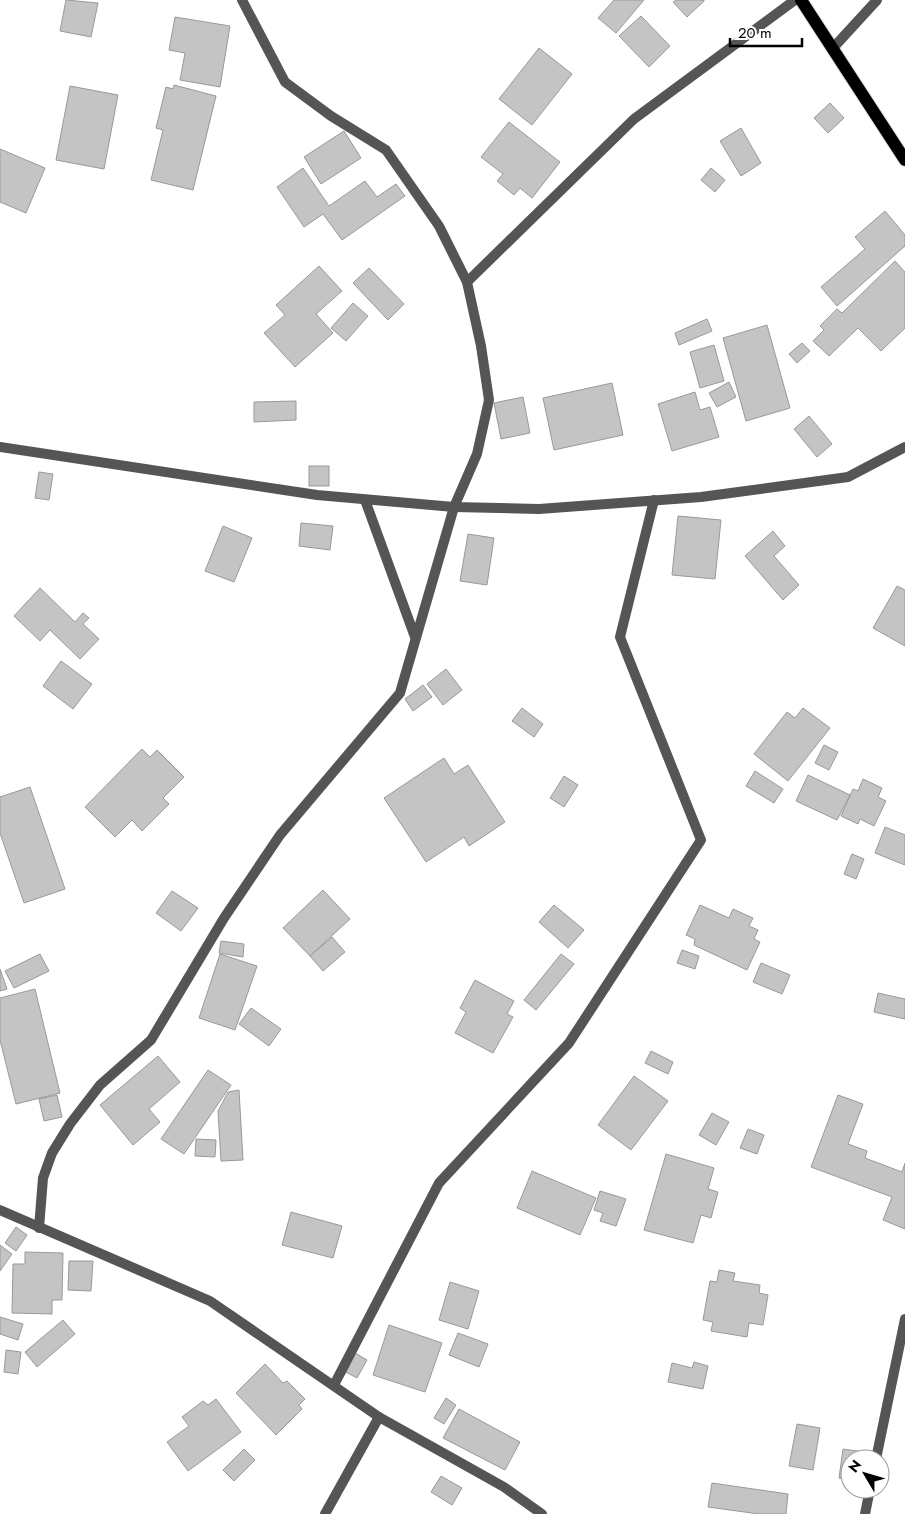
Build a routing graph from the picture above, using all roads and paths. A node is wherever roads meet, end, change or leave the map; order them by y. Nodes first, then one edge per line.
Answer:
1 (242, 0) edge
2 (795, 0) edge
3 (802, 0) edge
4 (878, 0) edge
5 (833, 48) junction
6 (905, 160) edge
7 (467, 282) junction
8 (0, 447) edge
9 (905, 447) edge
10 (365, 500) junction
11 (654, 500) junction
12 (454, 507) junction
13 (415, 637) junction
14 (0, 1210) edge
15 (39, 1228) junction
16 (905, 1319) edge
17 (334, 1385) junction
18 (379, 1417) junction
19 (878, 1449) edge
20 (868, 1499) edge
21 (325, 1514) edge
22 (542, 1514) edge
23 (865, 1514) edge

1 - 7 street
2 - 7 street
3 - 5 main road
4 - 5 street
5 - 6 main road
7 - 12 street
8 - 10 street
9 - 11 street
10 - 12 street
10 - 13 street
11 - 12 street
11 - 17 street
12 - 13 street
13 - 15 street
14 - 15 street
15 - 17 street
16 - 19 street
17 - 18 street
18 - 21 street
18 - 22 street
20 - 23 street

